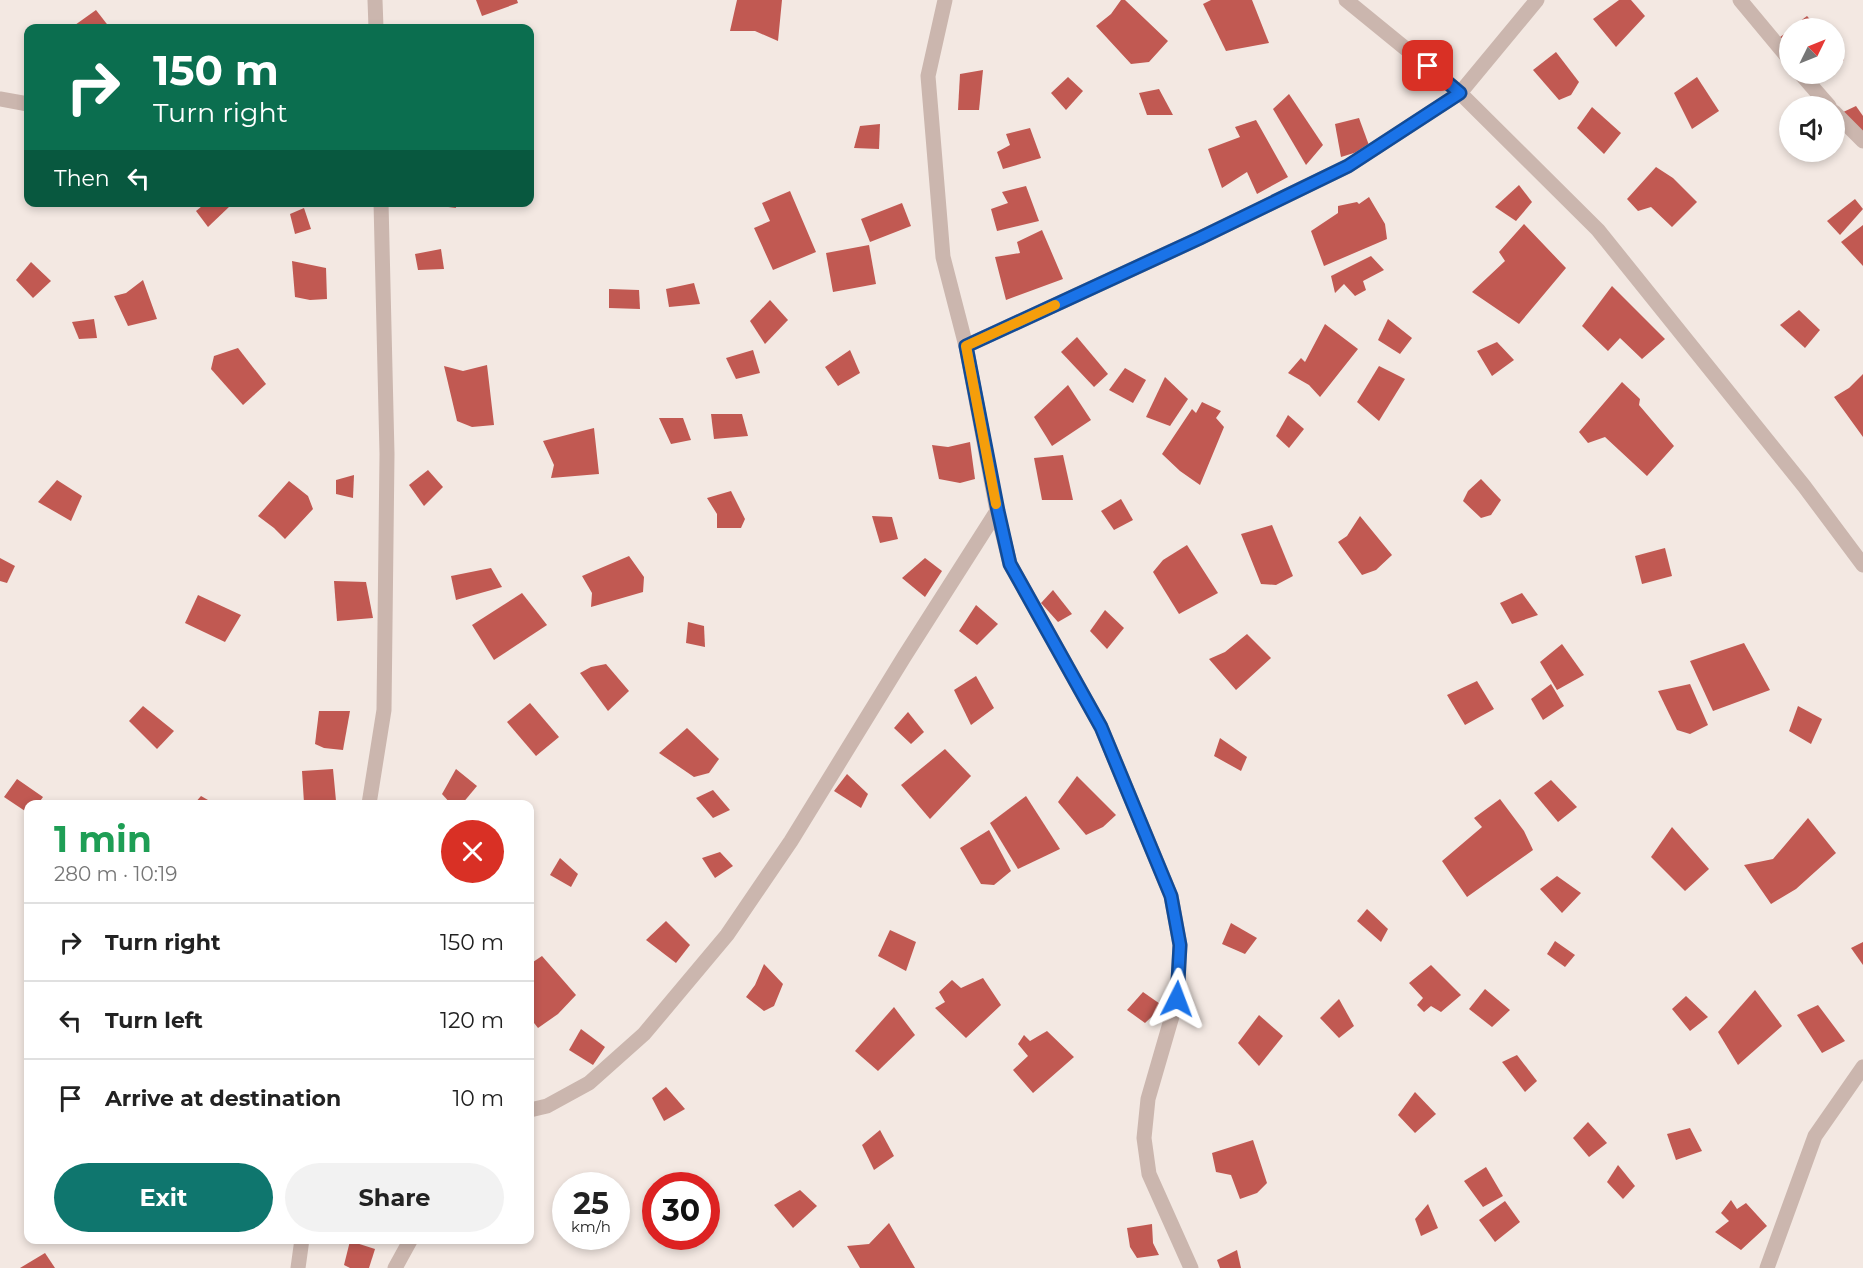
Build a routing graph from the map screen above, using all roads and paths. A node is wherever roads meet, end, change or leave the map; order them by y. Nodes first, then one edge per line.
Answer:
1 (375, 0) edge
2 (945, 0) edge
3 (1346, 0) edge
4 (1537, 0) edge
5 (1740, 0) edge
6 (376, 24) edge
7 (1779, 47) edge
8 (1810, 84) edge
9 (1460, 93) junction
10 (1820, 96) edge
11 (0, 99) edge
12 (24, 103) edge
13 (1845, 123) edge
14 (1863, 141) edge
15 (381, 207) edge
16 (966, 346) junction
17 (998, 511) junction
18 (1863, 565) edge
19 (370, 800) edge
20 (1863, 1067) edge
21 (534, 1109) edge
22 (301, 1244) edge
23 (408, 1244) edge
24 (298, 1268) edge
25 (395, 1268) edge
26 (1191, 1268) edge
27 (1767, 1268) edge

1 - 6 street
2 - 16 street
3 - 9 street
4 - 9 street
5 - 7 street
8 - 10 street
9 - 16 street
9 - 18 street
11 - 12 street
13 - 14 street
15 - 19 street
16 - 17 street
17 - 21 street
17 - 26 street
20 - 27 street
22 - 24 street
23 - 25 street

